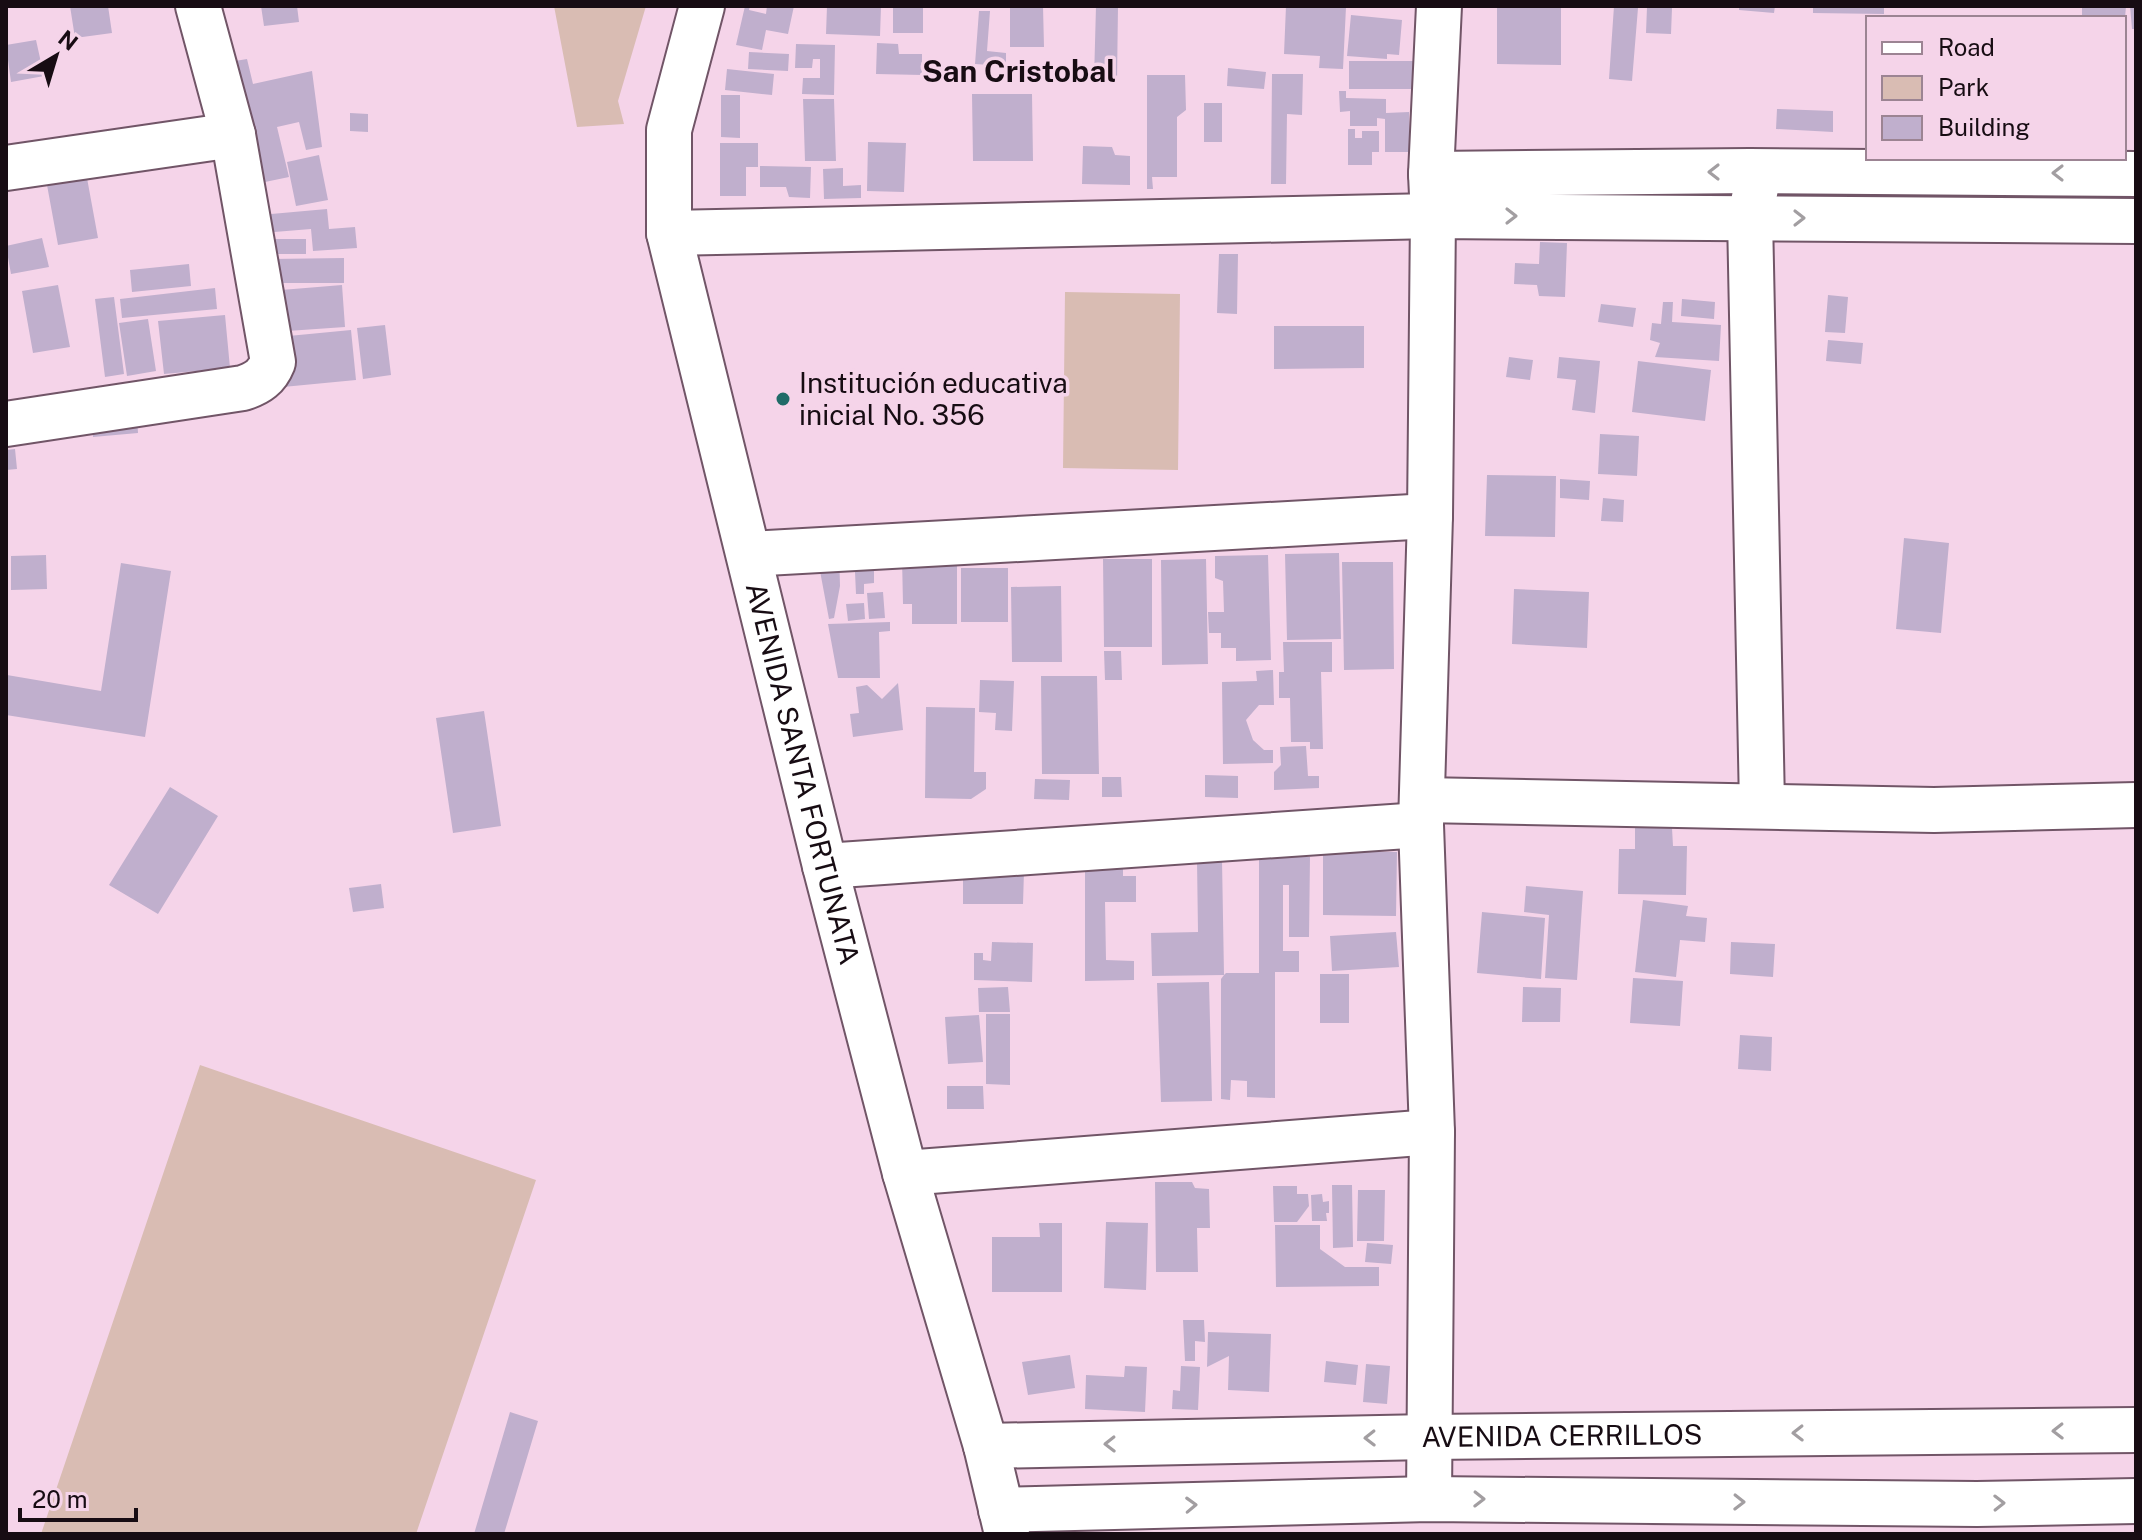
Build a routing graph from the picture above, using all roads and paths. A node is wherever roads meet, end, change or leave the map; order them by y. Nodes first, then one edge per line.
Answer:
1 (198, 6) edge
2 (702, 6) edge
3 (1439, 6) edge
4 (233, 135) junction
5 (6, 168) edge
6 (1759, 171) junction
7 (2136, 174) edge
8 (1432, 195) junction
9 (1750, 217) junction
10 (2136, 221) edge
11 (669, 233) junction
12 (6, 424) edge
13 (1430, 516) junction
14 (749, 554) junction
15 (1762, 805) junction
16 (2136, 805) edge
17 (1421, 812) junction
18 (825, 866) junction
19 (1432, 1132) junction
20 (905, 1173) junction
21 (2136, 1430) edge
22 (1428, 1437) junction
23 (986, 1446) junction
24 (1429, 1499) junction
25 (2136, 1501) edge
26 (1004, 1522) edge

1 - 4 street
2 - 11 street, AVENIDA SANTA FORTUNATA
3 - 8 street
4 - 5 street
4 - 12 street
7 -> 6 street
6 -> 8 street
6 - 9 street
8 -> 9 street
8 - 11 street
8 - 13 street
9 -> 10 street
9 - 15 street
11 - 14 street, AVENIDA SANTA FORTUNATA
13 - 14 street
13 - 17 street
14 - 18 street, AVENIDA SANTA FORTUNATA
15 - 16 street
15 - 17 street
17 - 18 street
17 - 19 street
18 - 20 street, AVENIDA SANTA FORTUNATA
19 - 20 street
19 - 22 street
20 - 23 street, AVENIDA SANTA FORTUNATA
21 -> 22 street, AVENIDA CERRILLOS
22 -> 23 street, AVENIDA CERRILLOS
22 - 24 street
23 - 26 street, AVENIDA SANTA FORTUNATA
24 -> 25 street
26 -> 24 street

